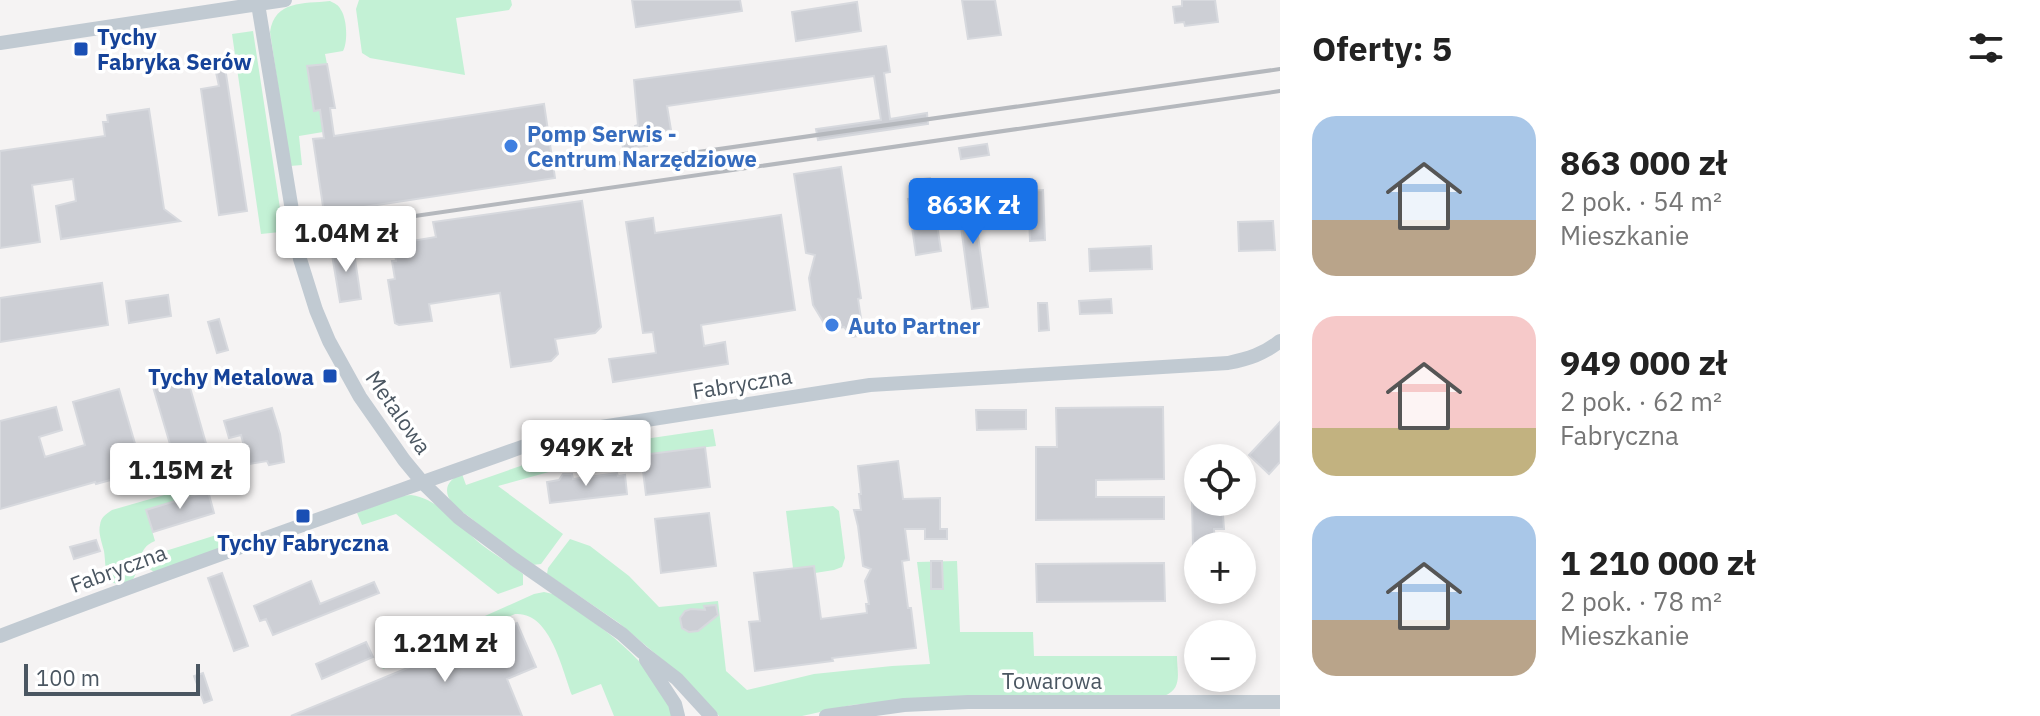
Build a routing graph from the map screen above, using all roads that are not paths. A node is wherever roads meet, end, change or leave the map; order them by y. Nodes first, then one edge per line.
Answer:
1 (285, 0) edge
2 (258, 4) junction
3 (0, 43) edge
4 (1280, 341) edge
5 (423, 483) junction
6 (0, 636) edge
7 (642, 652) junction
8 (1280, 702) edge
9 (678, 716) edge
10 (711, 716) edge
11 (826, 716) edge

1 - 2 street
2 - 3 street
2 - 5 street, Metalowa
4 - 5 street, Fabryczna
5 - 6 street, Fabryczna
5 - 7 street, Metalowa
7 - 9 street
7 - 10 street, Metalowa
8 - 11 street, Towarowa

